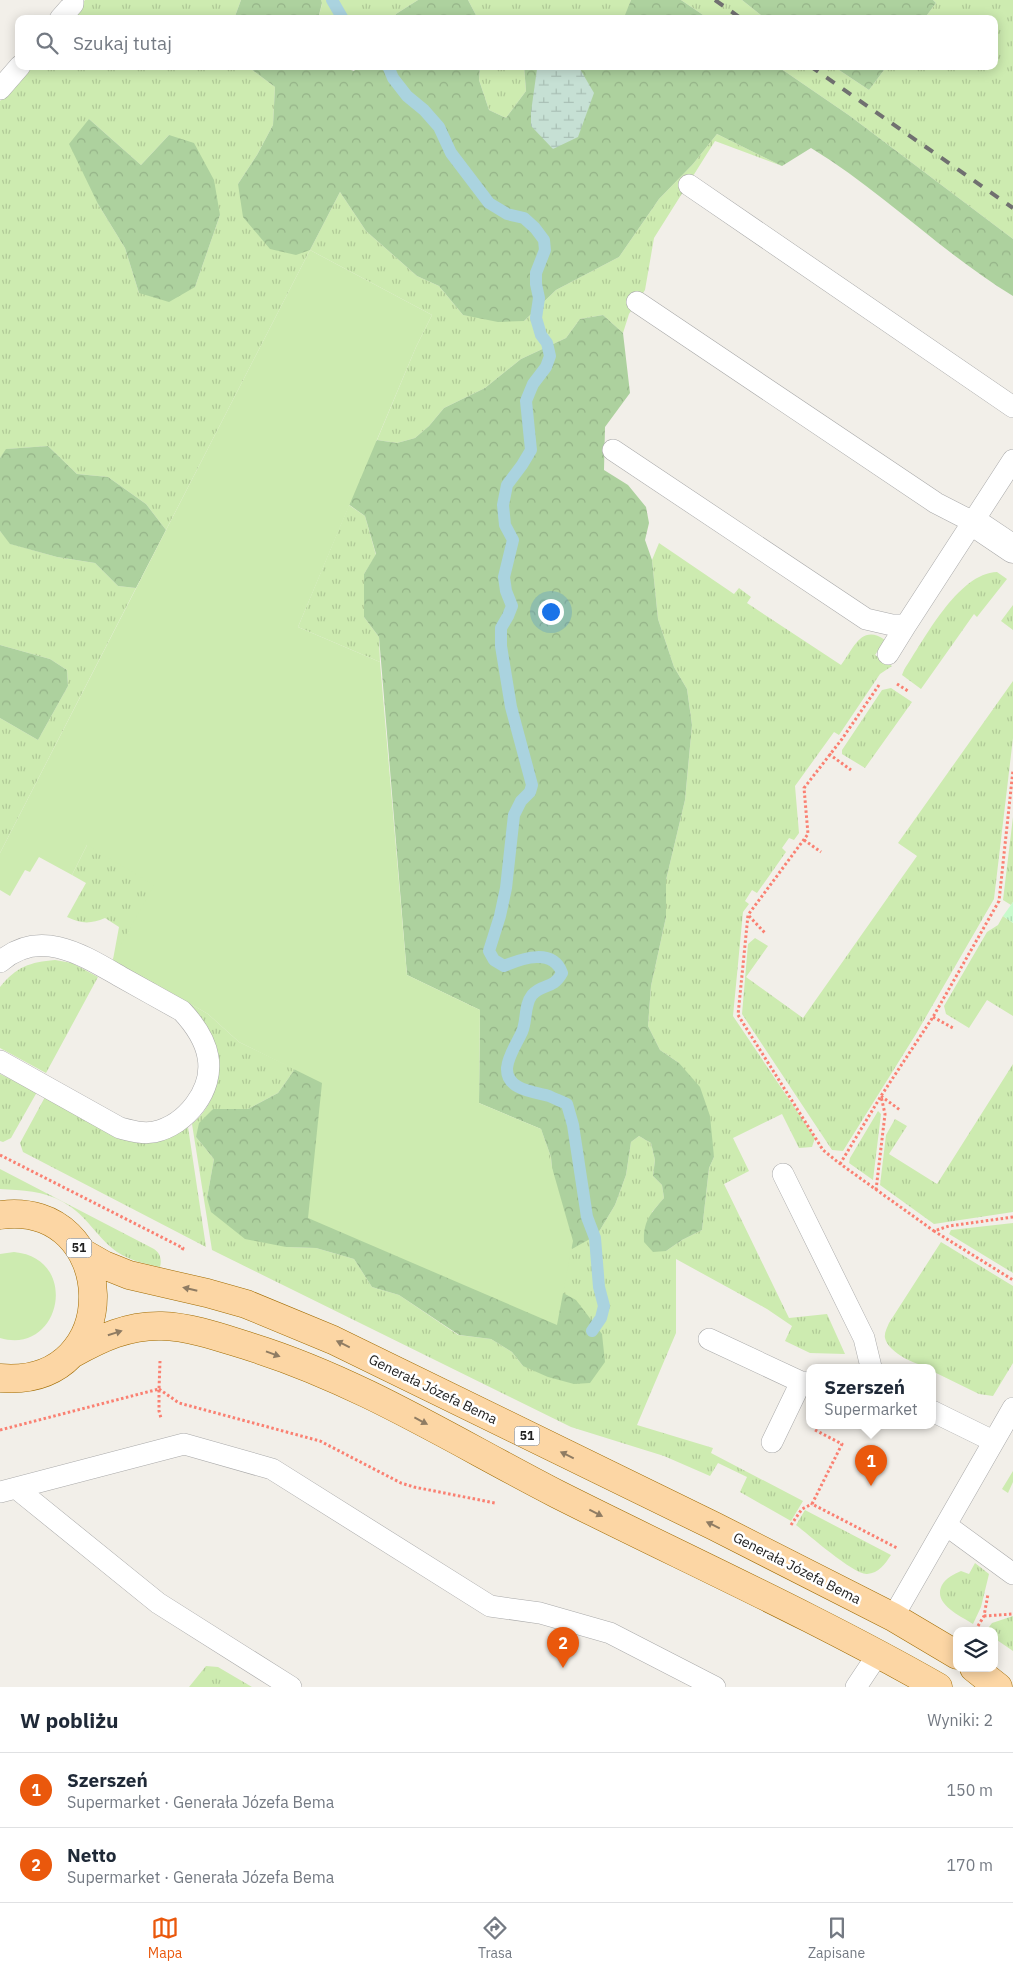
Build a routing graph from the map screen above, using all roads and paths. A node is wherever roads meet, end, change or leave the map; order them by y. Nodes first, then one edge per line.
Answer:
1 (73, 0) edge
2 (63, 15) edge
3 (17, 70) edge
4 (0, 89) edge
5 (689, 185) dead end
6 (637, 302) dead end
7 (1013, 407) edge
8 (613, 450) dead end
9 (1013, 460) edge
10 (973, 522) junction
11 (1013, 549) edge
12 (906, 625) junction
13 (888, 654) dead end
14 (880, 684) dead end
15 (829, 754) junction
16 (851, 770) dead end
17 (1013, 770) edge
18 (804, 840) junction
19 (822, 852) dead end
20 (748, 915) junction
21 (765, 933) dead end
22 (0, 962) edge
23 (933, 1017) junction
24 (953, 1028) dead end
25 (0, 1061) edge
26 (881, 1096) junction
27 (900, 1110) dead end
28 (840, 1164) junction
29 (783, 1174) dead end
30 (876, 1190) junction
31 (2, 1214) edge
32 (1013, 1217) edge
33 (934, 1231) junction
34 (83, 1254) junction
35 (1013, 1280) edge
36 (709, 1339) dead end
37 (72, 1354) junction
38 (870, 1364) edge
39 (0, 1378) edge
40 (805, 1382) edge
41 (1013, 1408) edge
42 (159, 1411) dead end
43 (936, 1413) edge
44 (785, 1415) junction
45 (806, 1426) edge
46 (813, 1429) edge
47 (772, 1442) dead end
48 (993, 1442) junction
49 (8, 1490) edge
50 (498, 1504) dead end
51 (812, 1504) junction
52 (946, 1525) junction
53 (790, 1528) dead end
54 (899, 1550) dead end
55 (1013, 1574) edge
56 (1013, 1614) edge
57 (984, 1616) dead end
58 (893, 1618) junction
59 (878, 1654) junction
60 (953, 1654) edge
61 (979, 1672) edge
62 (291, 1687) edge
63 (715, 1687) edge
64 (856, 1687) edge
65 (938, 1687) edge
66 (998, 1687) edge

1 - 2 lane
3 - 4 lane
5 - 7 lane
6 - 10 lane
8 - 12 lane
9 - 10 lane
10 - 11 street
10 - 12 lane
12 - 13 lane
14 - 15 path
15 - 16 path
15 - 18 path
17 - 23 path
18 - 19 path
18 - 20 path
20 - 21 path
20 - 28 path
22 - 25 lane
23 - 24 path
23 - 26 path
26 - 27 path
26 - 28 path
26 - 30 path
28 - 30 path
29 - 38 lane
30 - 33 path
31 - 34 main road, 51
32 - 33 path
33 - 35 path
34 - 37 main road, 51
58 -> 34 main road, Generała Józefa Bema / 51
36 - 40 lane
37 - 39 main road, 51
37 -> 59 main road, 51
40 - 44 lane
41 - 48 lane
42 - 50 path
43 - 48 lane
44 - 45 path
44 - 47 lane
46 - 51 path
48 - 52 lane
49 - 62 lane
49 - 63 lane
51 - 53 path
51 - 54 path
52 - 55 lane
52 - 58 lane
56 - 57 path
58 - 60 main road, Generała Józefa Bema / 51
59 - 64 lane
59 - 65 main road, 51
61 - 66 main road

